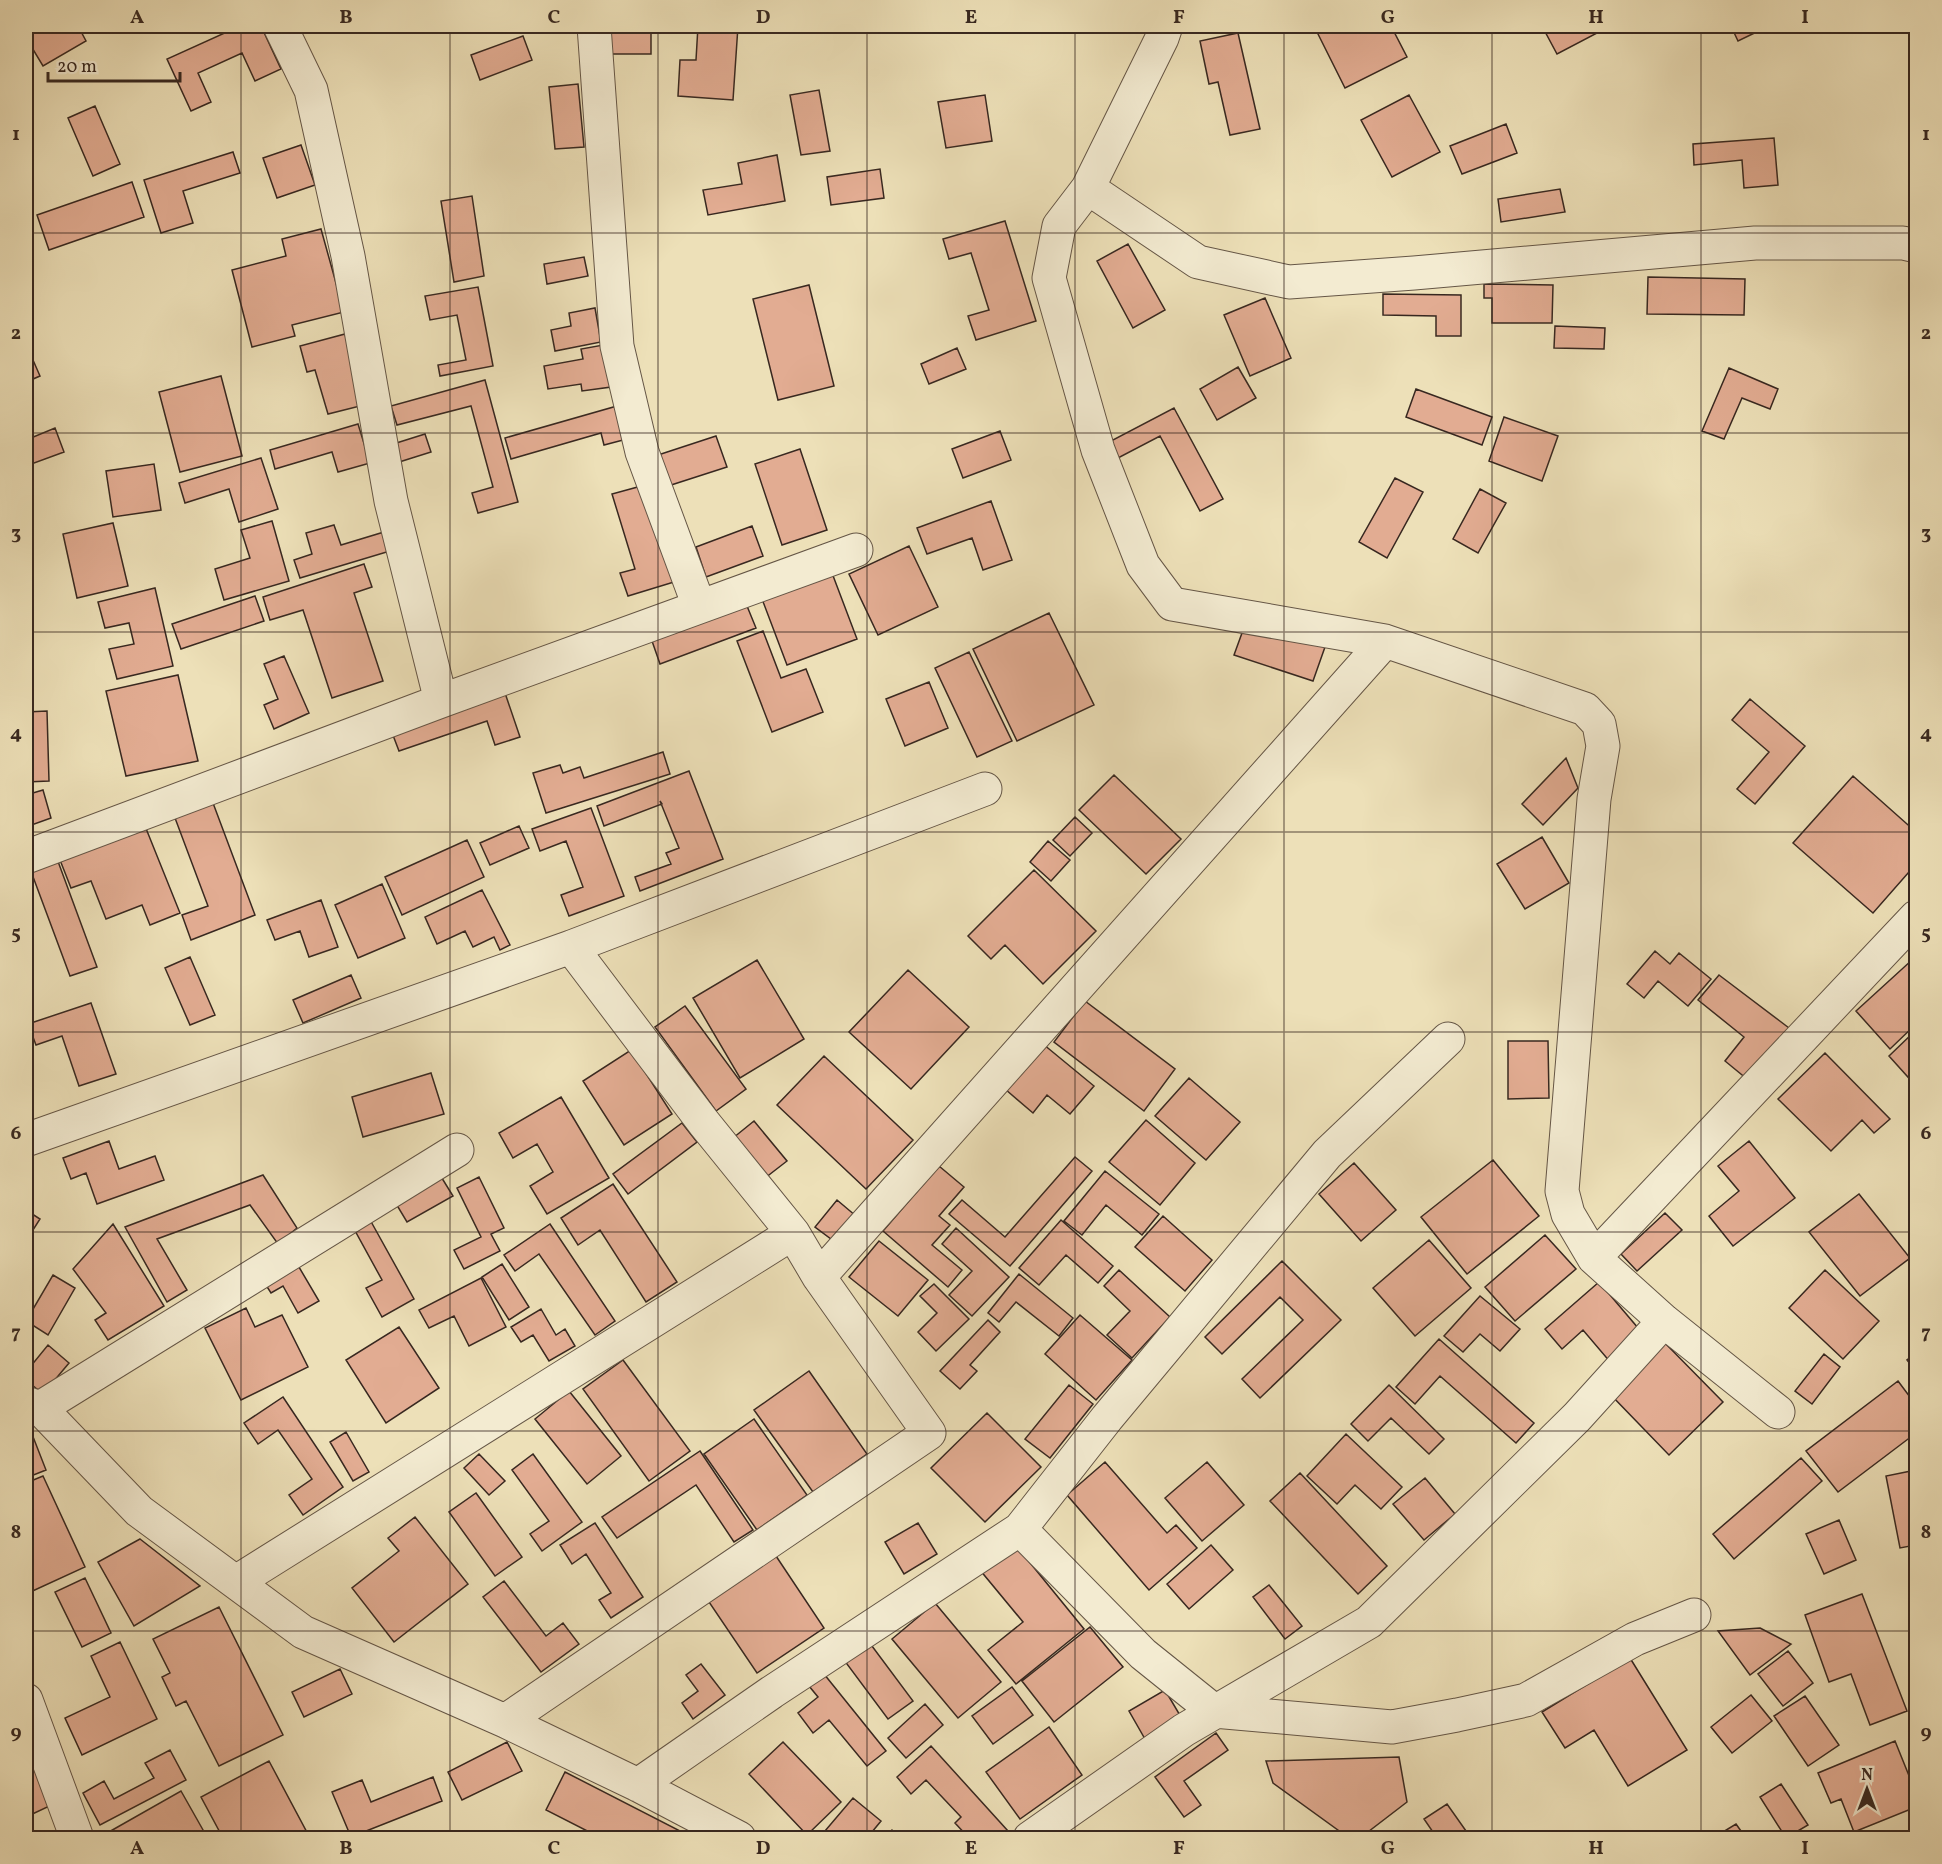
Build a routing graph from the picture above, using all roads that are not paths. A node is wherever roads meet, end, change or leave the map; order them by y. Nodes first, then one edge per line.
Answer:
1 (280, 26) edge
2 (594, 26) edge
3 (1166, 26) edge
4 (1088, 188) junction
5 (1917, 246) edge
6 (856, 550) dead end
7 (699, 606) junction
8 (1385, 641) junction
9 (441, 701) junction
10 (985, 789) dead end
11 (26, 857) edge
12 (1917, 917) edge
13 (571, 947) junction
14 (1448, 1039) dead end
15 (26, 1140) edge
16 (458, 1150) dead end
17 (793, 1233) junction
18 (1594, 1258) junction
19 (819, 1277) junction
20 (1664, 1321) junction
21 (33, 1406) edge
22 (1778, 1412) dead end
23 (1020, 1529) junction
24 (236, 1582) junction
25 (1694, 1615) dead end
26 (26, 1700) edge
27 (1214, 1711) junction
28 (505, 1721) junction
29 (638, 1785) junction
30 (77, 1839) edge
31 (739, 1839) edge
32 (1030, 1839) edge

1 - 9 street
2 - 7 street
3 - 4 street
4 - 5 street
4 - 8 street
6 - 7 street
7 - 9 street
8 - 18 street
8 - 19 street
9 - 11 street
10 - 13 street
12 - 18 street
13 - 15 street
13 - 17 street
14 - 23 street
16 - 21 street
17 - 19 street
17 - 24 street
18 - 20 street
19 - 28 street
20 - 22 street
20 - 27 street
21 - 24 street
23 - 27 street
23 - 29 street
24 - 28 street
25 - 27 street
26 - 30 street
27 - 32 street
28 - 29 street
29 - 31 street

